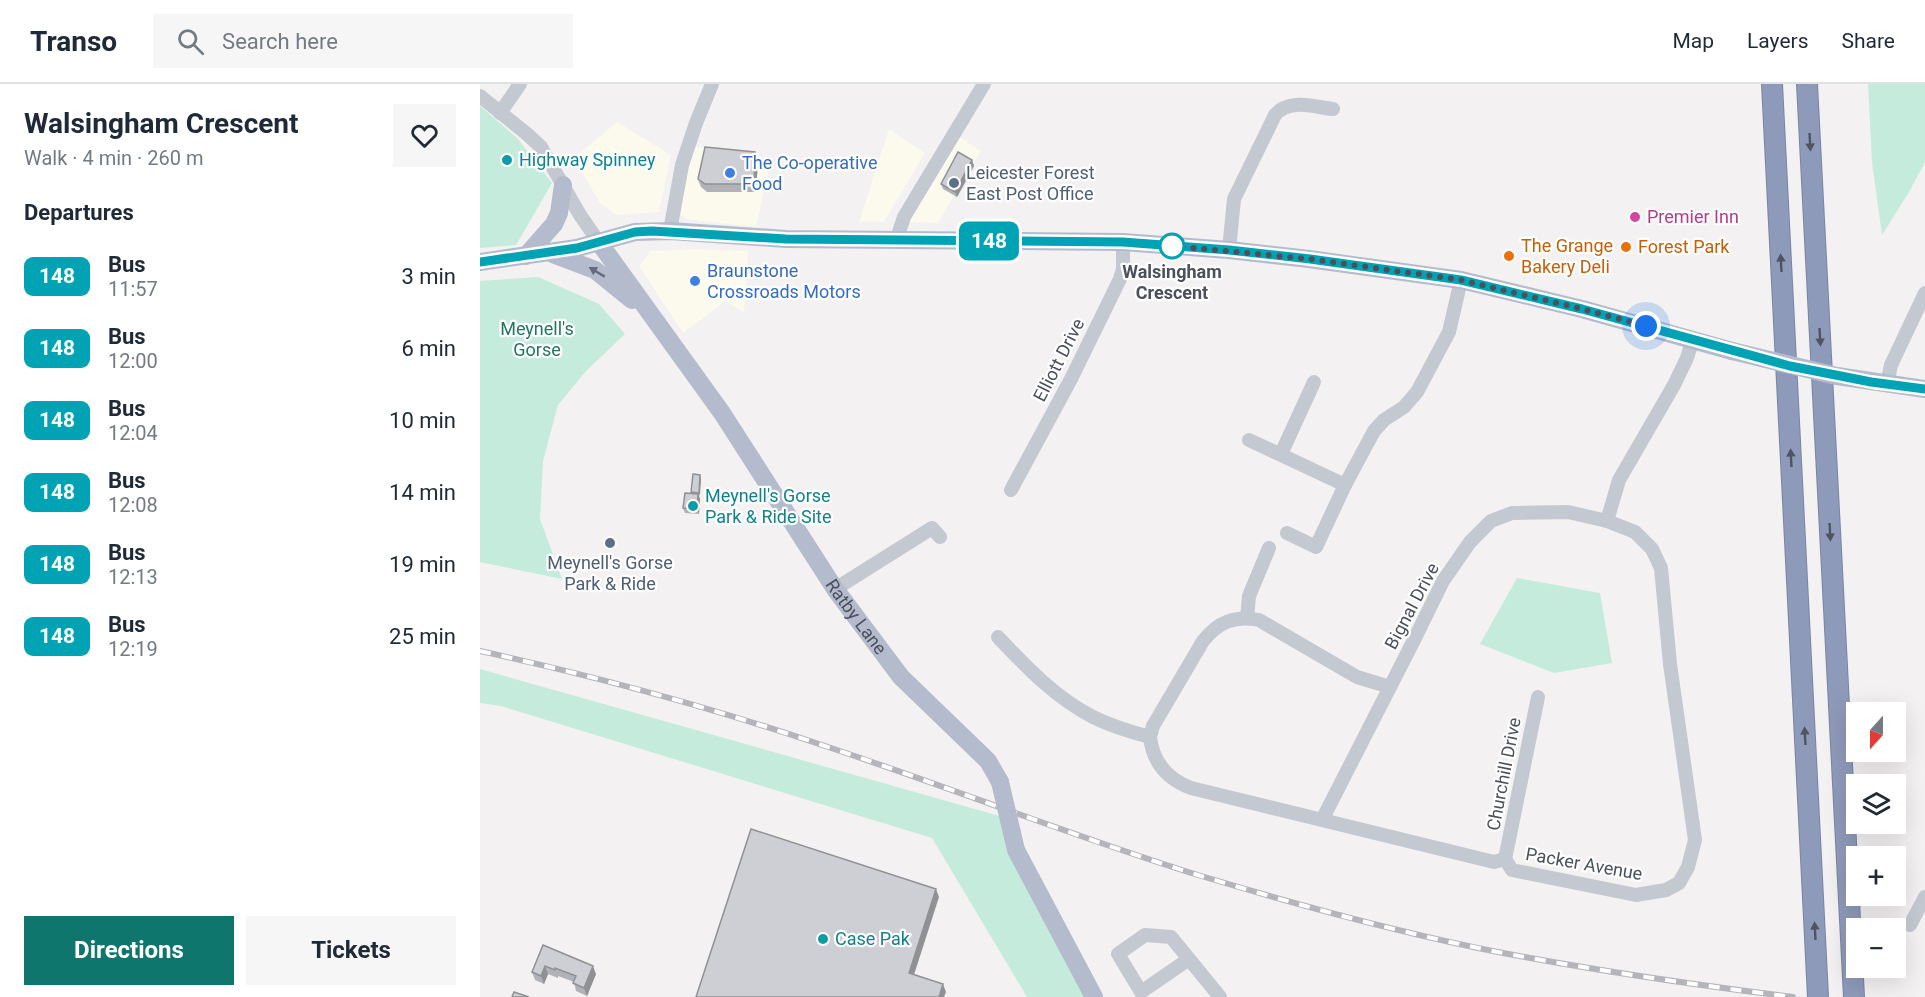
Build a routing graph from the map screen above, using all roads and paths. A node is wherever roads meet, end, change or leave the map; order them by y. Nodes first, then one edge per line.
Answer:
1 (520, 84) edge
2 (712, 84) edge
3 (984, 84) edge
4 (1772, 84) edge
5 (1807, 84) edge
6 (480, 96) edge
7 (1333, 110) dead end
8 (500, 113) junction
9 (562, 185) junction
10 (670, 231) junction
11 (896, 241) junction
12 (598, 242) junction
13 (1123, 242) junction
14 (1229, 250) junction
15 (548, 253) junction
16 (526, 256) junction
17 (480, 262) edge
18 (1461, 280) junction
19 (1925, 293) edge
20 (658, 322) junction
21 (1693, 339) junction
22 (1314, 382) dead end
23 (1879, 383) junction
24 (1925, 389) edge
25 (1249, 440) dead end
26 (1281, 454) junction
27 (1345, 485) junction
28 (1011, 490) dead end
29 (1607, 521) junction
30 (1287, 533) dead end
31 (940, 537) dead end
32 (1269, 548) dead end
33 (835, 589) junction
34 (1247, 618) junction
35 (998, 637) dead end
36 (1390, 687) junction
37 (1538, 697) dead end
38 (1150, 737) junction
39 (1322, 820) junction
40 (1505, 859) junction
41 (1925, 897) edge
42 (1910, 925) dead end
43 (1189, 959) junction
44 (1818, 993) edge
45 (1854, 995) edge
46 (1094, 997) edge
47 (1220, 997) edge

1 - 8 street
2 - 10 street
3 - 11 street
44 -> 4 highway
5 -> 45 highway
6 - 8 street
7 - 14 street
8 - 9 street
9 - 12 street
9 - 16 main road
10 - 11 main road
10 - 12 main road
11 - 13 main road
12 - 15 main road
12 - 20 main road, Ratby Lane
13 - 14 main road
13 - 28 street, Elliott Drive
14 - 18 main road
15 - 16 main road
20 -> 15 main road
16 - 17 main road
18 - 21 main road
18 - 27 street
19 - 23 street
20 - 33 main road, Ratby Lane
21 - 23 main road, bridge
21 - 29 street
22 - 26 street
23 - 24 main road
25 - 26 street
26 - 27 street
27 - 30 street
29 - 36 street, Bignal Drive
29 - 40 street, Packer Avenue
31 - 33 street
32 - 34 street
33 - 46 main road, Ratby Lane, bridge
34 - 36 street
34 - 38 street
35 - 38 street
36 - 39 street, Bignal Drive
37 - 40 street, Churchill Drive
38 - 39 street, Packer Avenue
39 - 40 street, Packer Avenue
41 - 42 street
43 - 43 street
43 - 47 street

